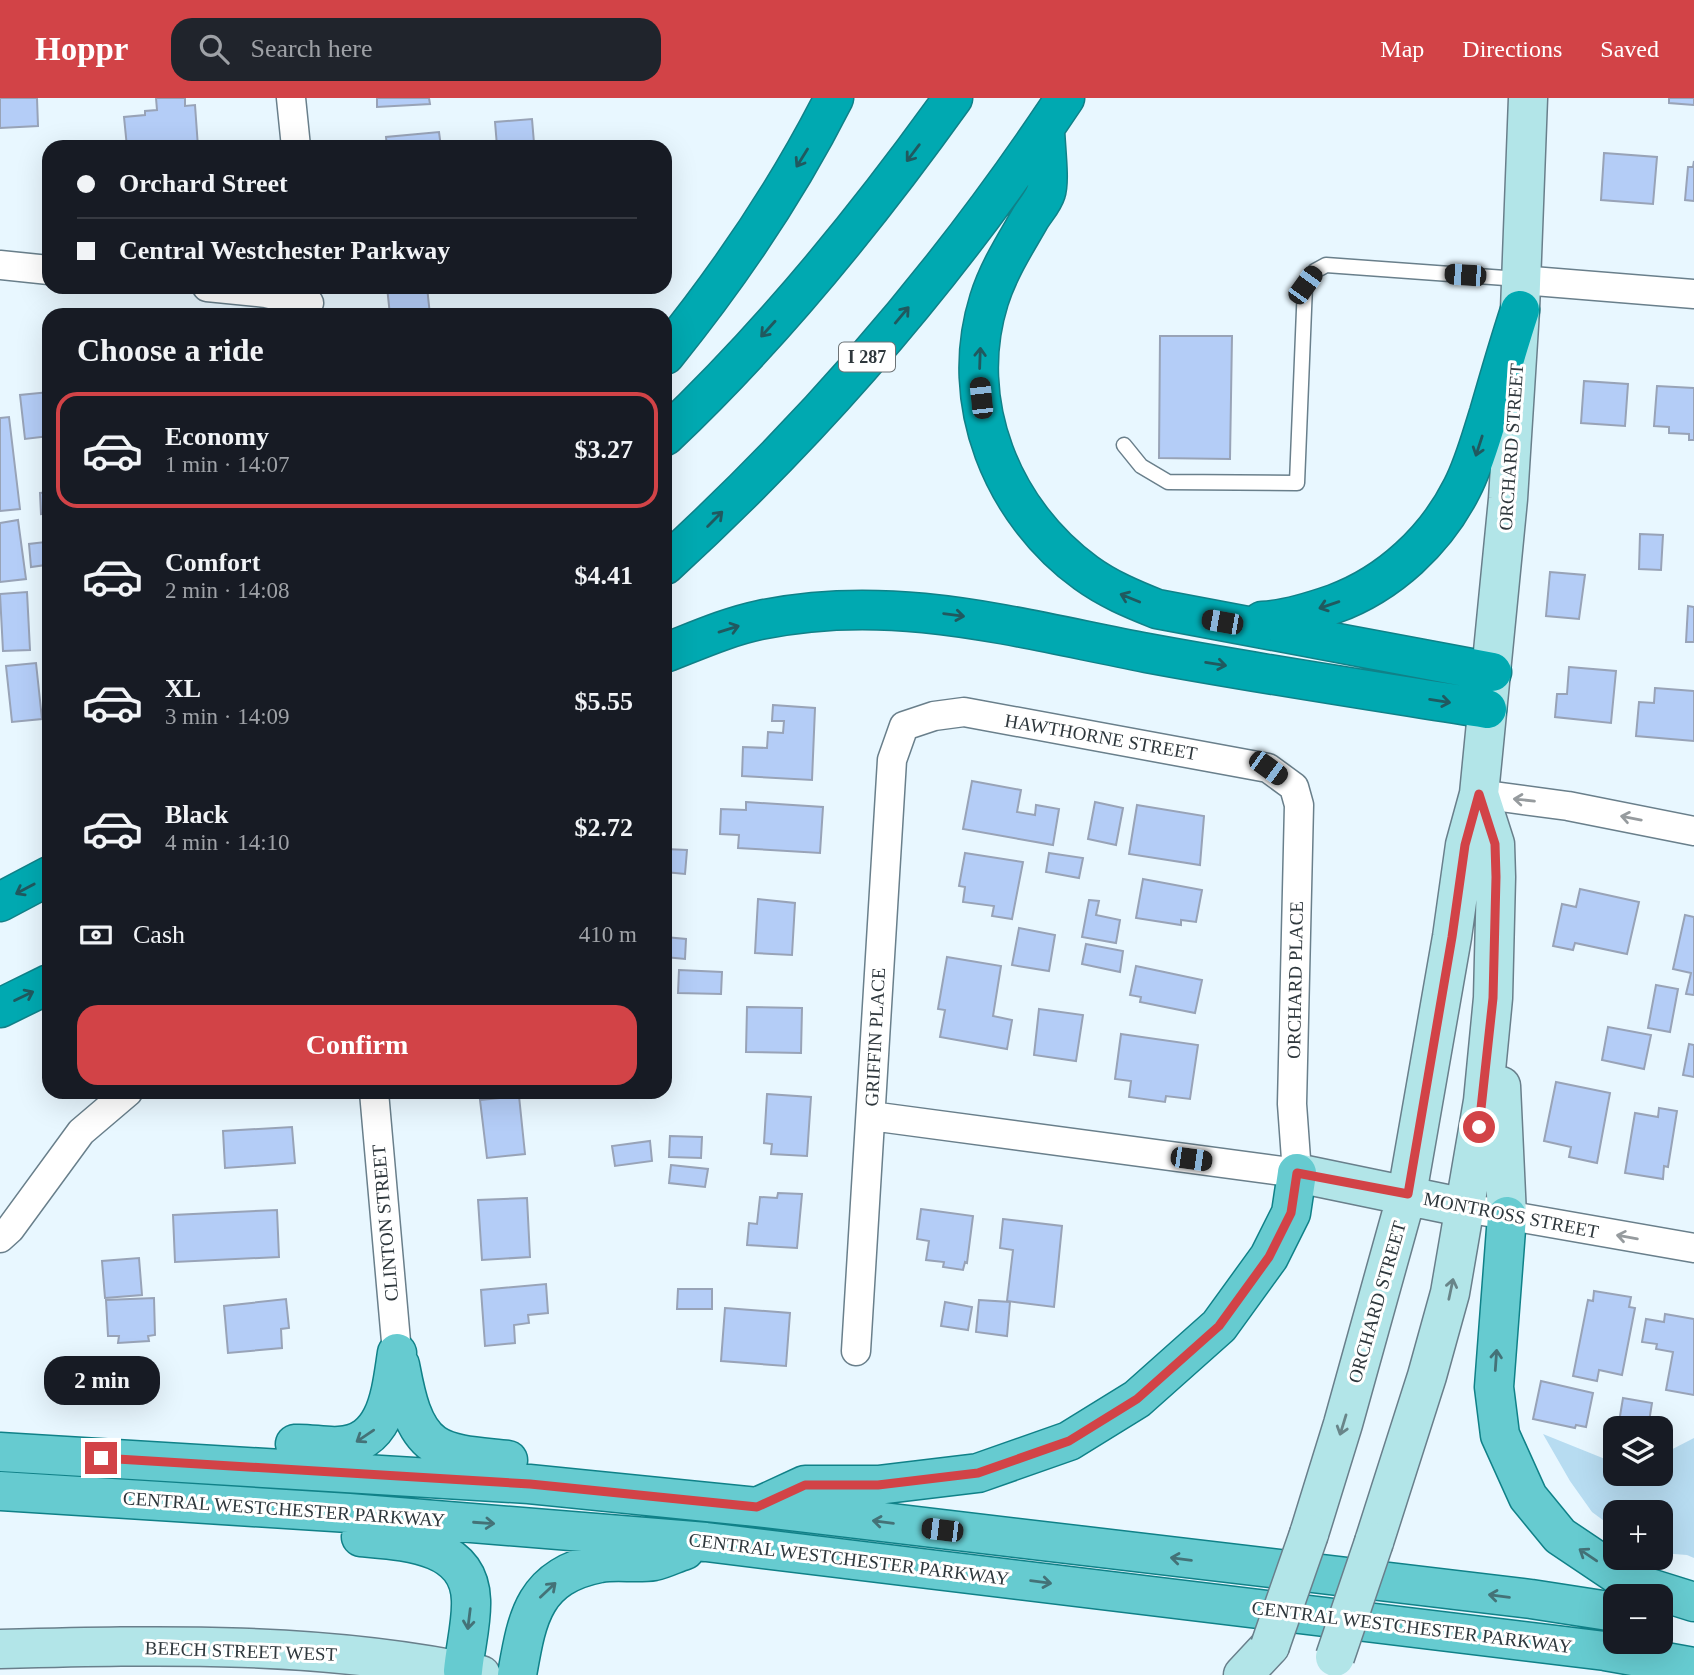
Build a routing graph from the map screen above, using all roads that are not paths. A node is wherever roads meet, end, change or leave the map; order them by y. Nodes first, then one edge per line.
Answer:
1 (291, 98) edge
2 (834, 98) edge
3 (953, 98) edge
4 (1528, 98) edge
5 (1055, 113) edge
6 (295, 140) edge
7 (0, 265) edge
8 (42, 269) edge
9 (271, 294) edge
10 (1694, 294) edge
11 (1520, 295) junction
12 (309, 302) edge
13 (672, 345) edge
14 (672, 429) edge
15 (1125, 445) dead end
16 (672, 558) edge
17 (1195, 618) junction
18 (672, 650) edge
19 (1492, 672) junction
20 (1487, 709) junction
21 (904, 726) joint
22 (1294, 787) joint
23 (1479, 794) junction
24 (1694, 831) edge
25 (42, 880) edge
26 (0, 902) edge
27 (42, 987) edge
28 (1493, 998) junction
29 (0, 1008) edge
30 (120, 1099) edge
31 (375, 1099) edge
32 (871, 1116) junction
33 (1297, 1173) junction
34 (1408, 1194) junction
35 (1466, 1208) junction
36 (1507, 1216) junction
37 (0, 1238) edge
38 (1694, 1248) edge
39 (856, 1351) dead end
40 (397, 1353) junction
41 (0, 1452) edge
42 (74, 1456) junction
43 (574, 1489) junction
44 (0, 1491) edge
45 (89, 1496) junction
46 (757, 1507) junction
47 (706, 1542) junction
48 (1694, 1602) edge
49 (1603, 1610) edge
50 (1673, 1620) edge
51 (1694, 1623) edge
52 (0, 1649) edge
53 (1264, 1660) edge
54 (1332, 1666) edge
55 (1694, 1667) edge
56 (418, 1669) edge
57 (472, 1673) edge
58 (517, 1675) edge
59 (1243, 1675) edge

1 - 6 street
2 -> 13 highway
3 -> 14 highway
4 - 11 street, ORCHARD STREET
16 -> 5 highway, I 287
17 -> 5 highway
7 - 8 street
9 - 12 street
10 - 11 street
11 - 15 lane
11 -> 17 highway
11 - 19 street, ORCHARD STREET
17 - 19 highway
18 -> 20 highway
19 - 20 street, ORCHARD STREET
20 - 23 street, ORCHARD STREET
21 - 22 street, HAWTHORNE STREET
21 - 32 street, GRIFFIN PLACE
22 - 33 street, ORCHARD PLACE
24 -> 23 street
23 - 28 street, ORCHARD STREET
23 - 34 street, ORCHARD STREET
25 -> 26 highway
29 -> 27 highway
28 - 35 street, ORCHARD STREET
28 - 36 street
30 - 37 street
31 - 40 street, CLINTON STREET
32 - 33 street, MONTROSS STREET
32 - 39 street, GRIFFIN PLACE
33 - 34 street, MONTROSS STREET
33 - 46 main road
34 - 35 street, MONTROSS STREET
34 -> 53 street, ORCHARD STREET, bridge
35 - 36 street, MONTROSS STREET
54 -> 35 street, ORCHARD STREET, bridge
38 -> 36 street, MONTROSS STREET
48 -> 36 main road
40 -> 42 main road
40 - 43 main road
41 - 42 main road, CENTRAL WESTCHESTER PARKWAY
42 - 43 main road, CENTRAL WESTCHESTER PARKWAY
43 - 46 main road, CENTRAL WESTCHESTER PARKWAY
44 - 45 main road, CENTRAL WESTCHESTER PARKWAY
45 -> 47 main road, CENTRAL WESTCHESTER PARKWAY
45 -> 57 main road
49 -> 46 main road, CENTRAL WESTCHESTER PARKWAY
47 -> 55 main road, CENTRAL WESTCHESTER PARKWAY
58 -> 47 main road
50 - 51 main road
52 - 56 street, BEECH STREET WEST
53 - 59 street
56 - 57 street, BEECH STREET WEST

